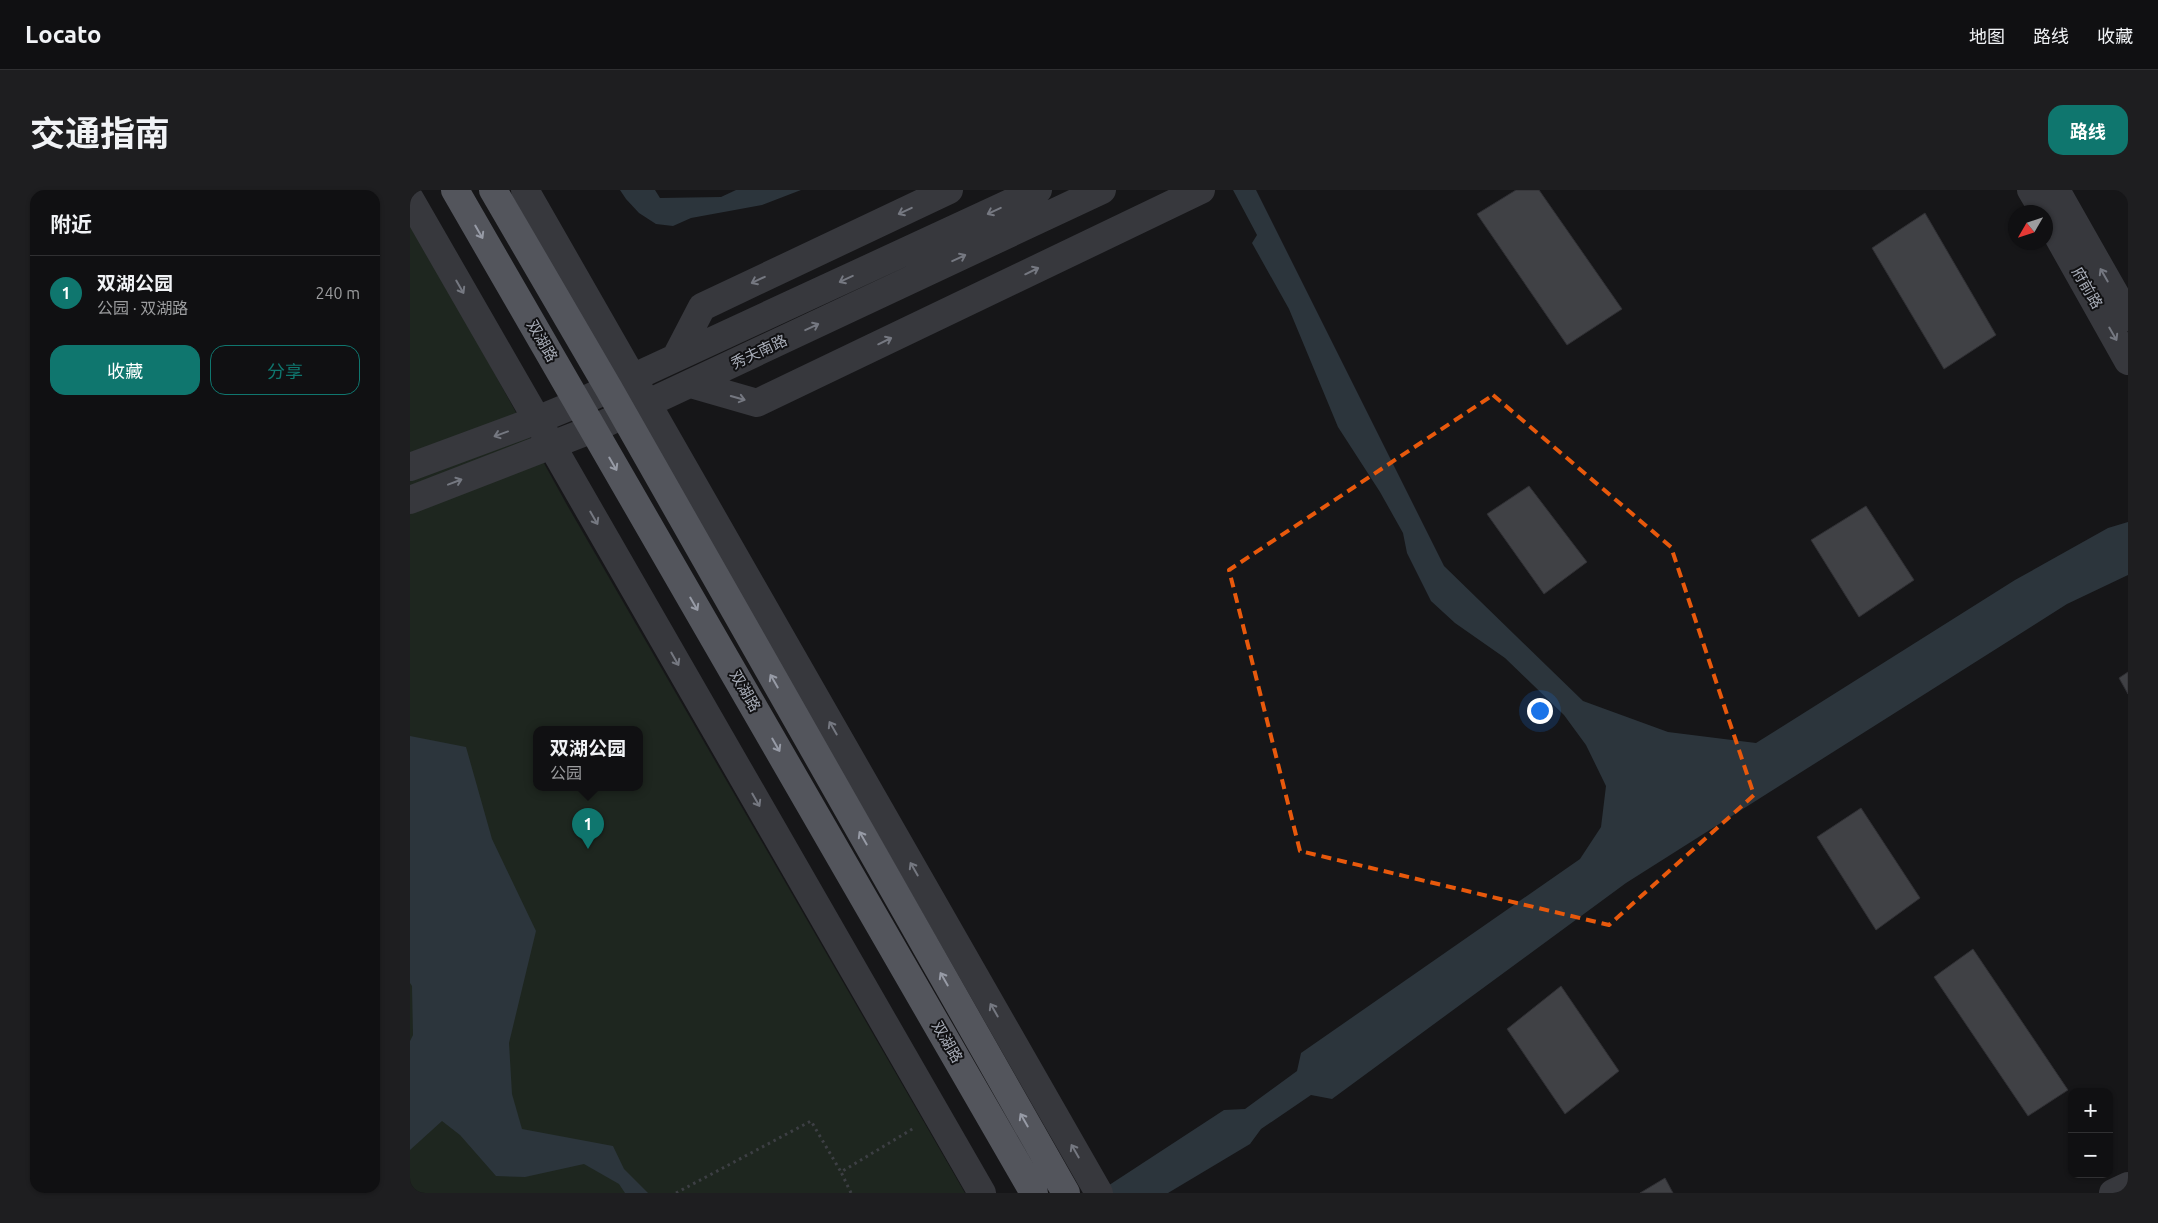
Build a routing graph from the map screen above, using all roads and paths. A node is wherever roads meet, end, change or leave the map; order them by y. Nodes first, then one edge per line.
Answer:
1 (455, 190) edge
2 (493, 190) edge
3 (525, 190) edge
4 (949, 190) edge
5 (1038, 190) edge
6 (1102, 190) edge
7 (1201, 190) edge
8 (2031, 190) edge
9 (2056, 190) edge
10 (410, 199) edge
11 (2040, 205) edge
12 (2053, 228) edge
13 (2128, 317) edge
14 (676, 357) junction
15 (2128, 361) edge
16 (621, 384) junction
17 (691, 384) junction
18 (578, 403) junction
19 (635, 410) junction
20 (537, 420) junction
21 (594, 430) junction
22 (552, 445) junction
23 (410, 467) edge
24 (410, 500) edge
25 (937, 1114) junction
26 (841, 1172) junction
27 (2128, 1186) edge
28 (676, 1193) edge
29 (851, 1193) edge
30 (982, 1193) edge
31 (1034, 1193) edge
32 (1066, 1193) edge
33 (1099, 1193) edge
34 (2113, 1193) edge

1 -> 18 main road, 双湖路
2 - 16 main road, 双湖路
3 - 16 street
4 -> 14 street
5 -> 14 street, 秀夫南路
17 -> 6 street, 秀夫南路
17 -> 7 street
8 - 11 street, 府前路
13 -> 9 street, 府前路
10 -> 20 street
12 -> 15 street, 府前路
14 - 16 street, 秀夫南路
16 - 18 street, 秀夫南路
16 - 19 main road, 双湖路
17 - 19 street, 秀夫南路
18 - 20 street, 秀夫南路
18 - 21 main road, 双湖路
19 - 21 street, 秀夫南路
32 -> 19 main road, 双湖路
33 -> 19 street
20 - 22 street
20 -> 23 street, 秀夫南路
21 - 22 street, 秀夫南路
21 -> 31 main road, 双湖路
24 -> 22 street, 秀夫南路
22 -> 25 street
25 - 26 path
25 - 30 street
26 - 28 path
26 - 29 path
27 - 34 street

